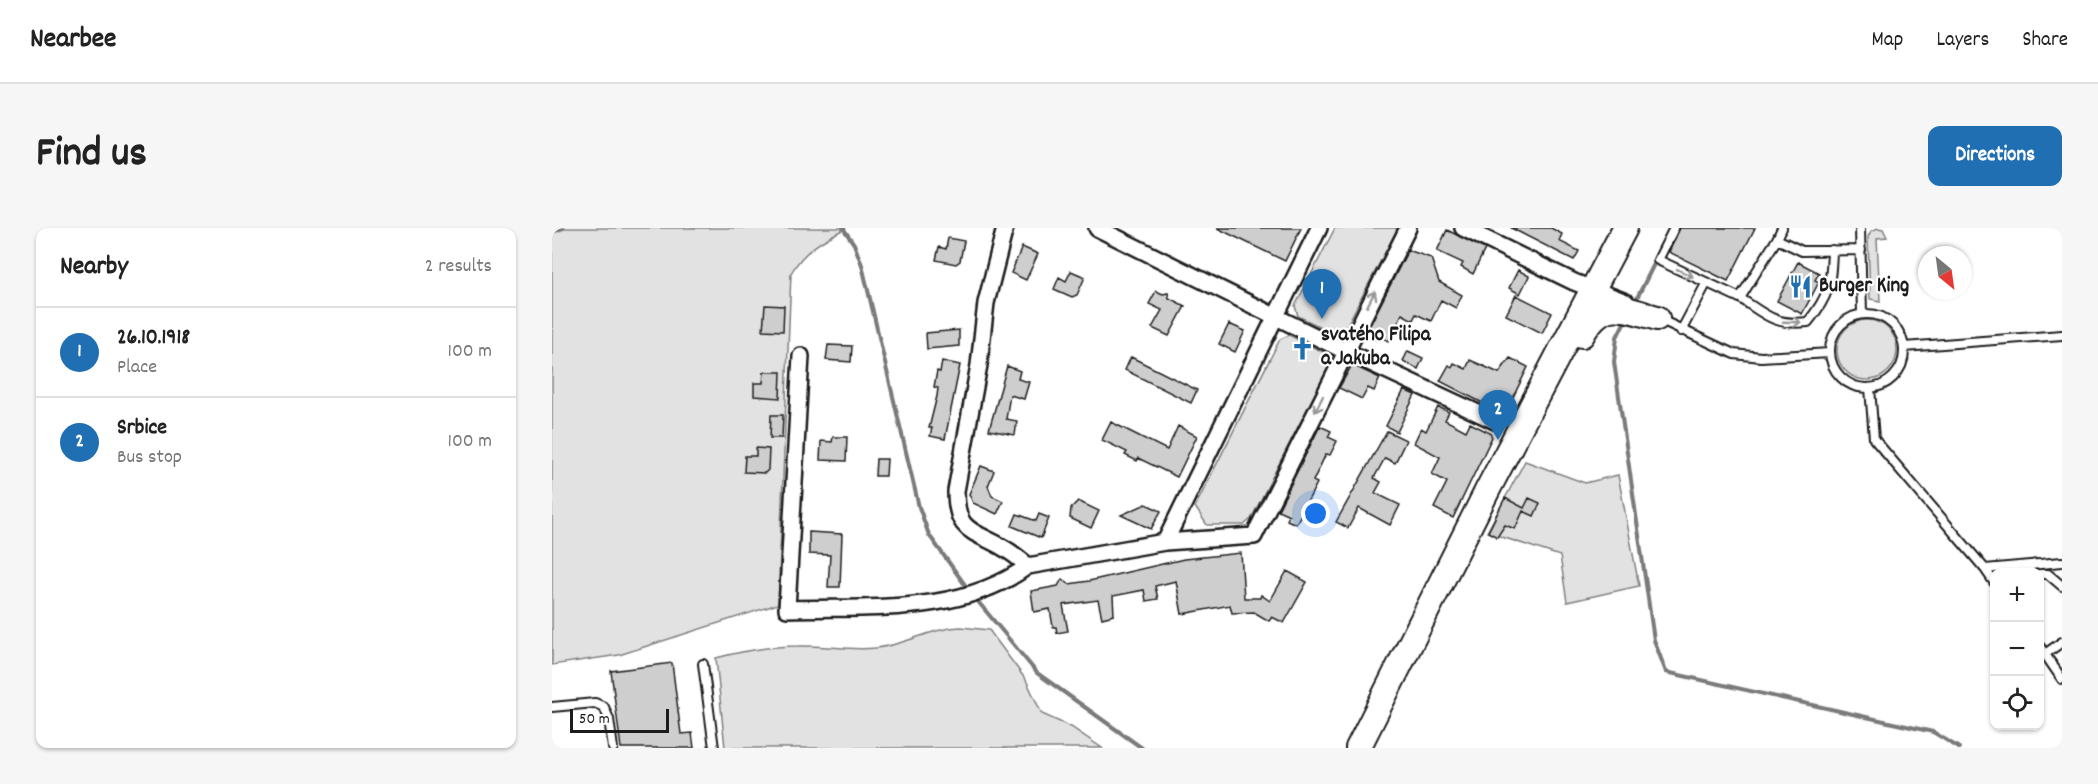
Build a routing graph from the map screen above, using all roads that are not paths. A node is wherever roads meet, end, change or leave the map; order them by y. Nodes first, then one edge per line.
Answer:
1 (1005, 228) edge
2 (1098, 228) edge
3 (1319, 228) edge
4 (1408, 228) edge
5 (1463, 228) edge
6 (1625, 228) edge
7 (1674, 228) edge
8 (1782, 228) edge
9 (1860, 228) edge
10 (1777, 239) junction
11 (1832, 250) junction
12 (1861, 250) junction
13 (1706, 284) junction
14 (1594, 289) junction
15 (1740, 298) junction
16 (1641, 309) junction
17 (1862, 314) junction
18 (1276, 318) junction
19 (1682, 331) junction
20 (2062, 335) edge
21 (1904, 347) junction
22 (1345, 351) junction
23 (1830, 353) junction
24 (801, 356) dead end
25 (1870, 388) junction
26 (1495, 421) dead end
27 (1514, 440) junction
28 (1165, 542) junction
29 (2062, 562) edge
30 (1028, 566) junction
31 (2017, 566) junction
32 (2021, 568) edge
33 (1985, 569) junction
34 (2044, 574) edge
35 (1990, 576) edge
36 (2062, 586) edge
37 (2062, 642) edge
38 (2045, 654) joint
39 (703, 664) dead end
40 (2062, 679) edge
41 (552, 707) edge
42 (613, 748) edge
43 (714, 748) edge
44 (1358, 748) edge

1 - 30 street
2 - 18 street
3 - 18 street
22 -> 4 street
5 - 14 street
6 - 14 main road
7 -> 13 lane
8 - 10 lane
9 - 12 lane
10 - 11 lane
10 - 15 lane
11 - 12 lane
15 -> 11 lane
12 - 17 lane
13 - 15 lane
13 - 19 lane
14 - 16 street
14 - 27 main road
16 - 19 lane
16 - 27 main road
17 - 21 lane
17 - 23 lane
18 - 22 street
18 - 28 street
19 - 23 lane
20 - 21 lane
21 - 25 lane
22 - 26 street
22 -> 28 street
23 - 25 lane
24 - 30 street
25 - 33 lane
27 - 44 main road
28 - 30 street
29 - 31 lane
31 - 32 lane
31 - 33 lane
33 - 35 lane
34 - 36 lane
37 - 38 lane
38 - 40 lane
39 - 43 lane
41 - 42 lane

